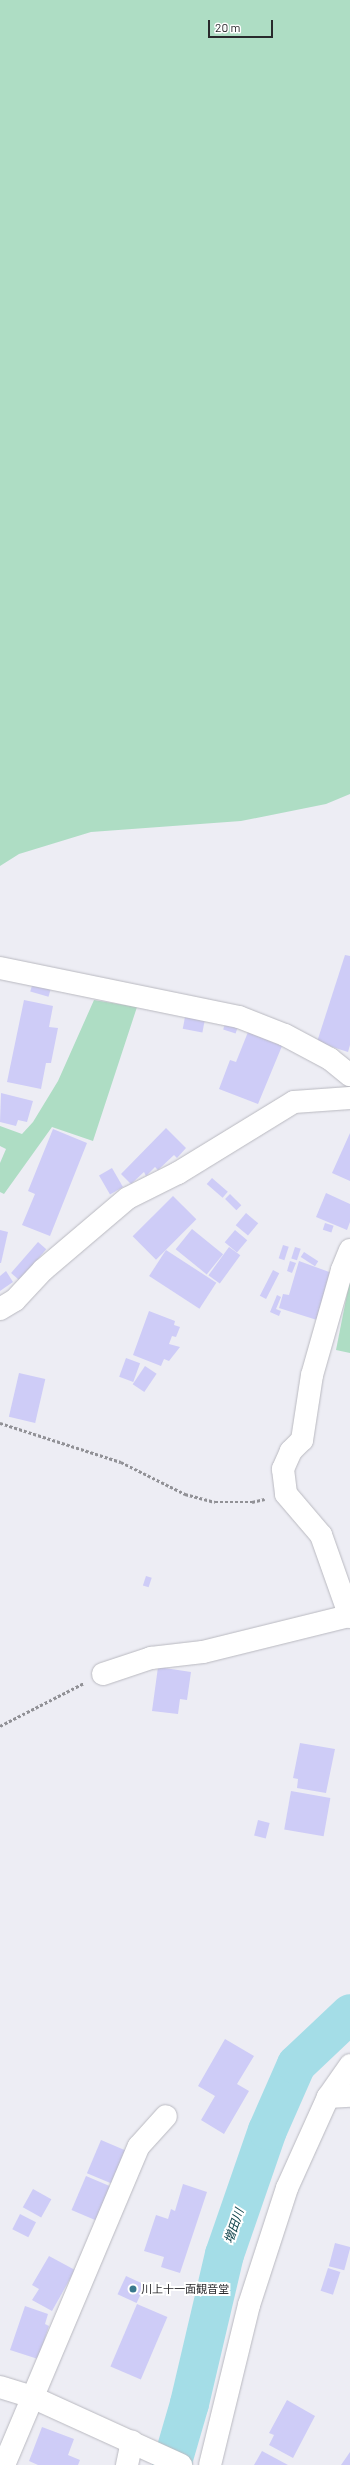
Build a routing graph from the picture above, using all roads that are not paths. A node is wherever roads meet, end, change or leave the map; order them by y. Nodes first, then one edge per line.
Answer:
1 (0, 968) edge
2 (350, 1075) edge
3 (350, 1098) edge
4 (350, 1250) edge
5 (0, 1309) edge
6 (349, 1617) edge
7 (103, 1674) road end
8 (350, 2066) edge
9 (350, 2096) edge
10 (328, 2097) junction
11 (166, 2116) dead end
12 (0, 2387) edge
13 (32, 2397) junction
14 (137, 2444) junction
15 (4, 2465) edge
16 (127, 2465) edge
17 (181, 2465) edge
18 (210, 2465) edge

1 - 2 street
3 - 5 street
4 - 6 street
6 - 7 street
8 - 10 street
9 - 10 street
10 - 18 street
11 - 13 street
12 - 13 street
13 - 14 street
13 - 15 street
14 - 16 street
14 - 17 street

